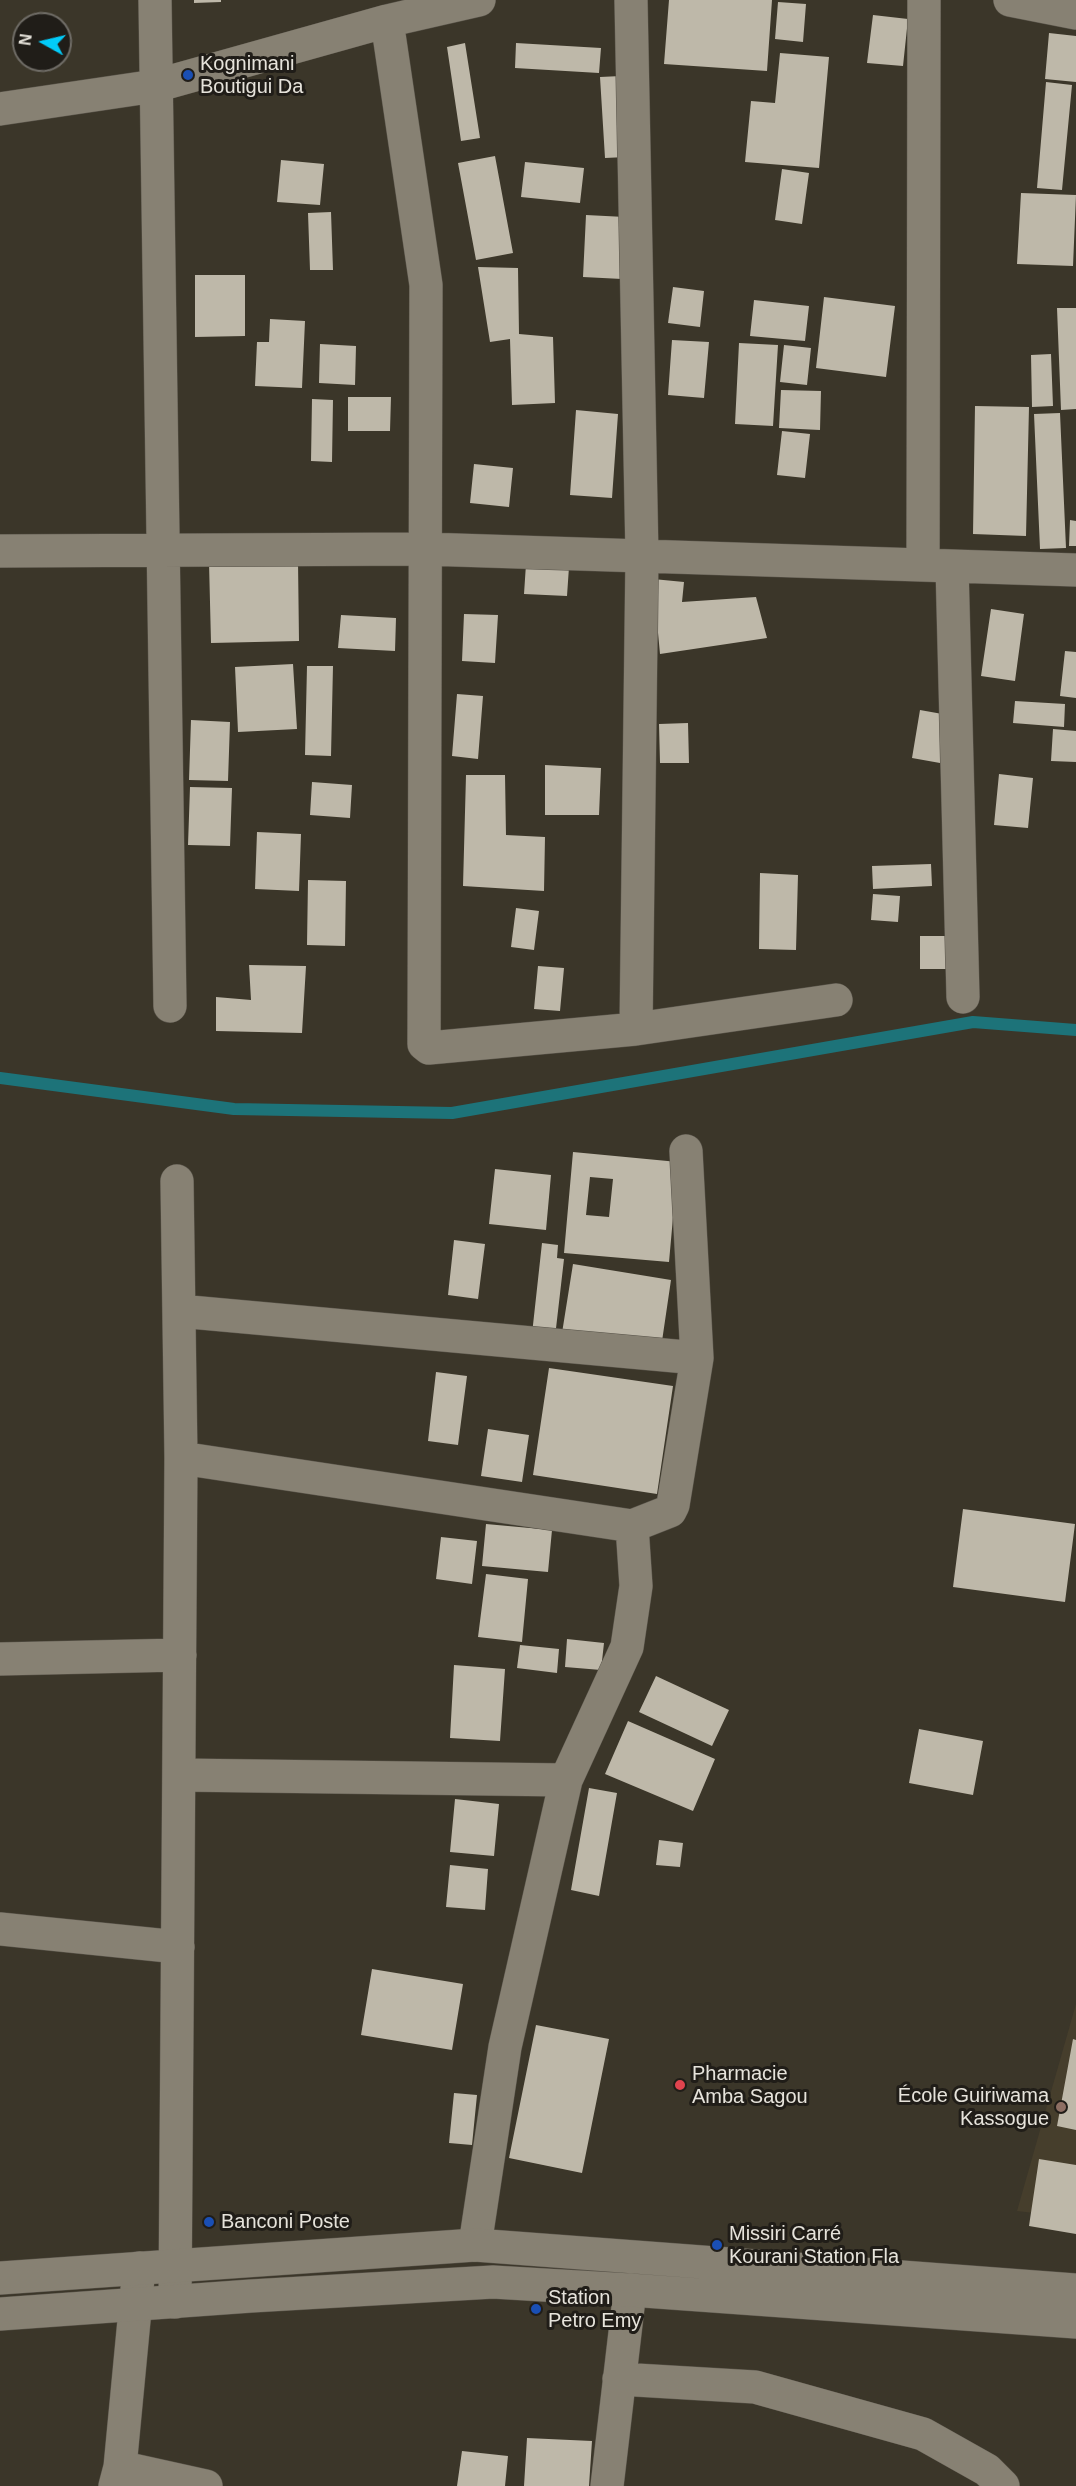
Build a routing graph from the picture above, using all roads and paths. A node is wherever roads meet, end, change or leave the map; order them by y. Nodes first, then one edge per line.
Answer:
1 (155, 0) edge
2 (479, 0) edge
3 (631, 0) edge
4 (924, 0) edge
5 (1010, 0) edge
6 (401, 12) edge
7 (1076, 14) edge
8 (155, 86) junction
9 (0, 110) edge
10 (425, 549) junction
11 (163, 550) junction
12 (0, 551) edge
13 (642, 555) junction
14 (937, 565) junction
15 (1076, 570) edge
16 (963, 997) dead end
17 (836, 1000) dead end
18 (170, 1006) dead end
19 (636, 1029) junction
20 (687, 1150) dead end
21 (177, 1181) dead end
22 (180, 1311) junction
23 (697, 1358) junction
24 (181, 1458) junction
25 (632, 1526) junction
26 (180, 1655) junction
27 (0, 1659) edge
28 (179, 1775) junction
29 (566, 1780) junction
30 (0, 1929) edge
31 (178, 1947) junction
32 (475, 2245) junction
33 (176, 2265) junction
34 (139, 2268) junction
35 (0, 2278) edge
36 (630, 2290) junction
37 (1076, 2290) edge
38 (175, 2302) junction
39 (136, 2304) junction
40 (0, 2314) edge
41 (1076, 2322) edge
42 (619, 2379) junction
43 (117, 2476) edge
44 (206, 2486) edge
45 (607, 2486) edge
46 (1003, 2486) edge

1 - 8 street
2 - 6 street
3 - 13 street
4 - 14 street
5 - 7 street
6 - 8 street
6 - 10 street
8 - 9 street
8 - 11 street
10 - 11 street
10 - 13 street
10 - 19 street
11 - 12 street
11 - 18 street
13 - 14 street
13 - 19 street
14 - 15 street
14 - 16 street
17 - 19 street
20 - 23 street
21 - 22 street
22 - 23 street
22 - 24 street
23 - 25 street
24 - 25 street
24 - 26 street
25 - 29 street
26 - 27 street
26 - 28 street
28 - 29 street
28 - 31 street
29 - 32 street
30 - 31 street
31 - 33 street
32 - 33 street
32 - 37 street
33 - 34 street
33 - 38 street
34 - 35 street
34 - 39 street
36 - 38 street
36 - 41 street
36 - 42 street
38 - 39 street
39 - 40 street
39 - 43 street
42 - 45 street
42 - 46 street
43 - 44 street

